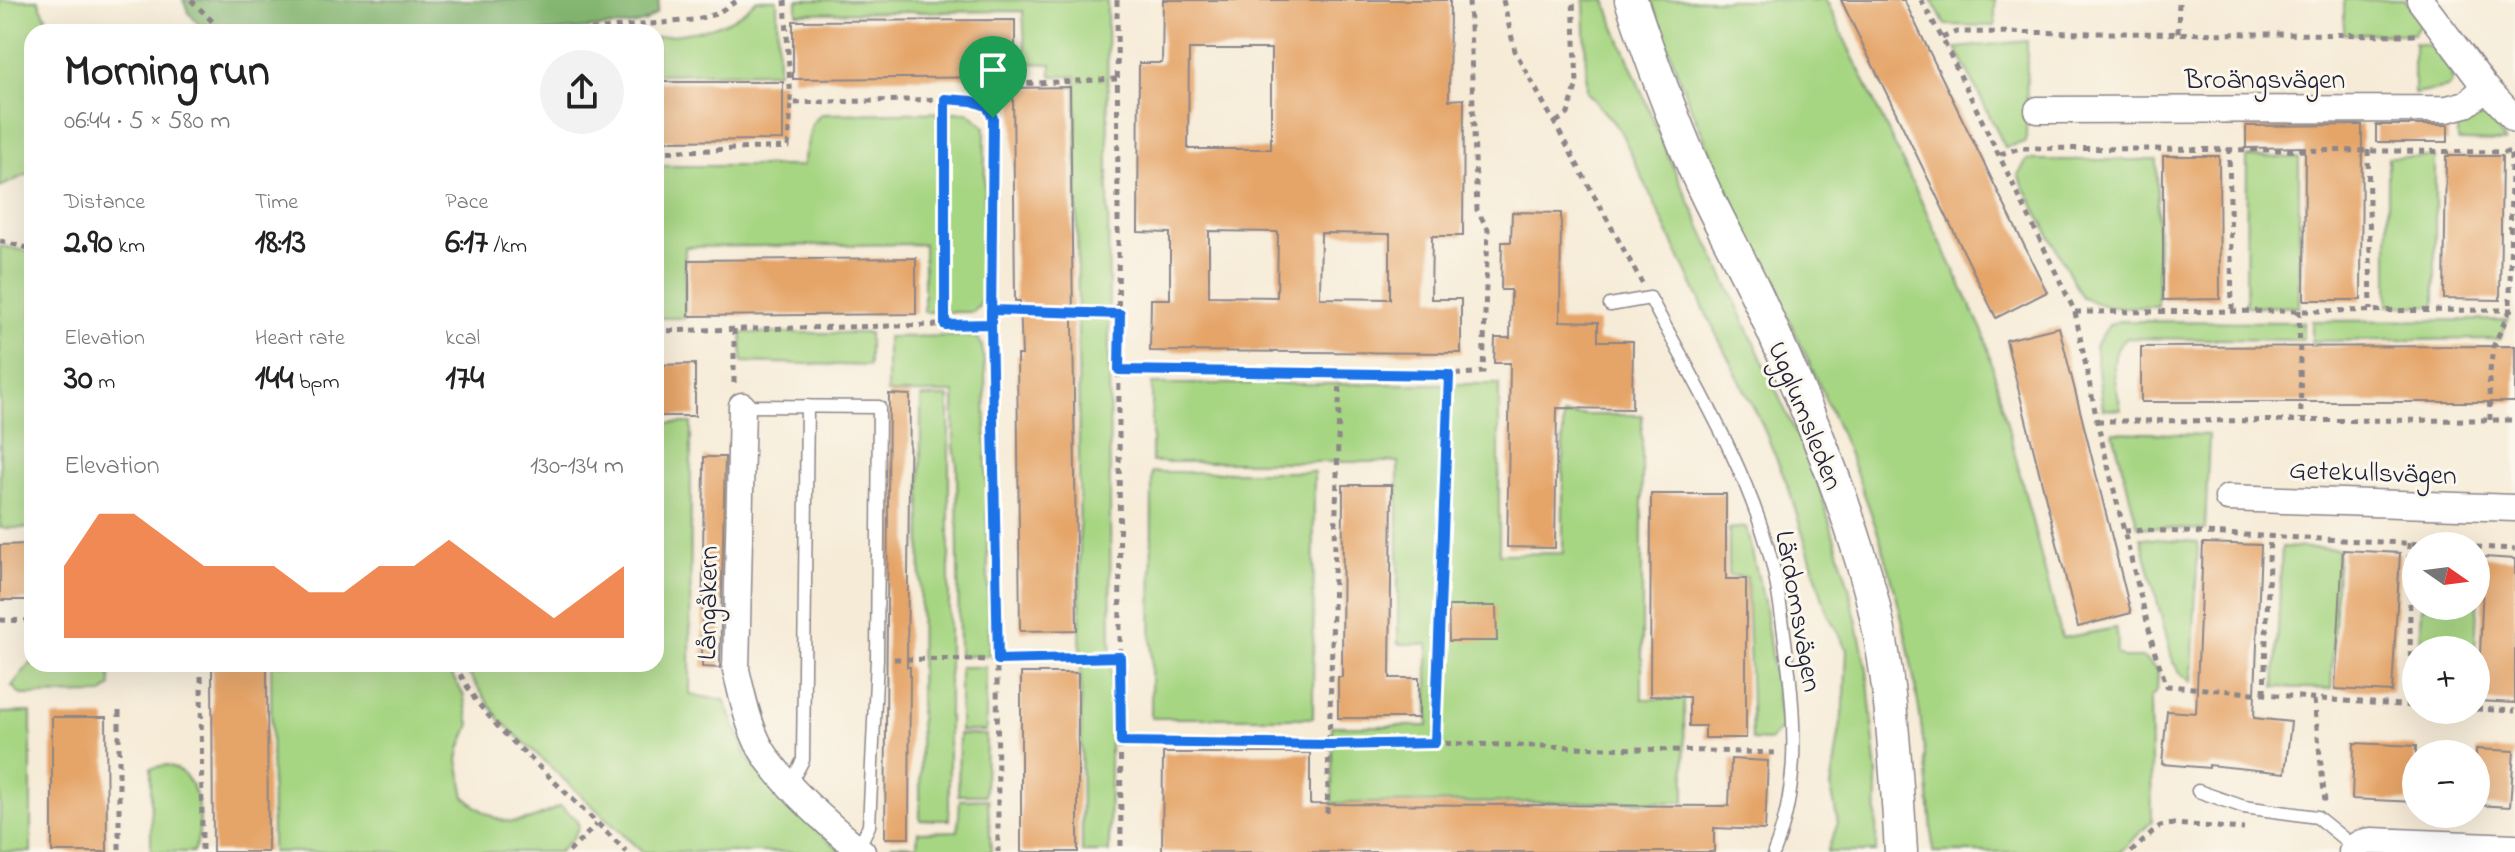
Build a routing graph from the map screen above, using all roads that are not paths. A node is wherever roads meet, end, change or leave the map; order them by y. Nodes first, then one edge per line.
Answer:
1 (1631, 0) edge
2 (2420, 0) edge
3 (2486, 88) junction
4 (2038, 110) dead end
5 (2515, 119) edge
6 (1610, 305) dead end
7 (742, 406) joint
8 (807, 406) junction
9 (2228, 498) dead end
10 (2515, 508) edge
11 (790, 784) junction
12 (2198, 791) dead end
13 (2515, 847) edge
14 (2353, 849) edge
15 (860, 850) edge
16 (1774, 852) edge
17 (1901, 852) edge

1 - 17 street, Ugglumsleden
2 - 3 street
3 - 4 street, Broängsvägen
3 - 5 street
6 - 16 lane, Lärdomsvägen
7 - 8 lane
7 - 11 street, Långåkern
8 - 11 lane
8 - 15 lane
9 - 10 street, Getekullsvägen
11 - 15 street, Långåkern
12 - 14 lane
13 - 14 street

